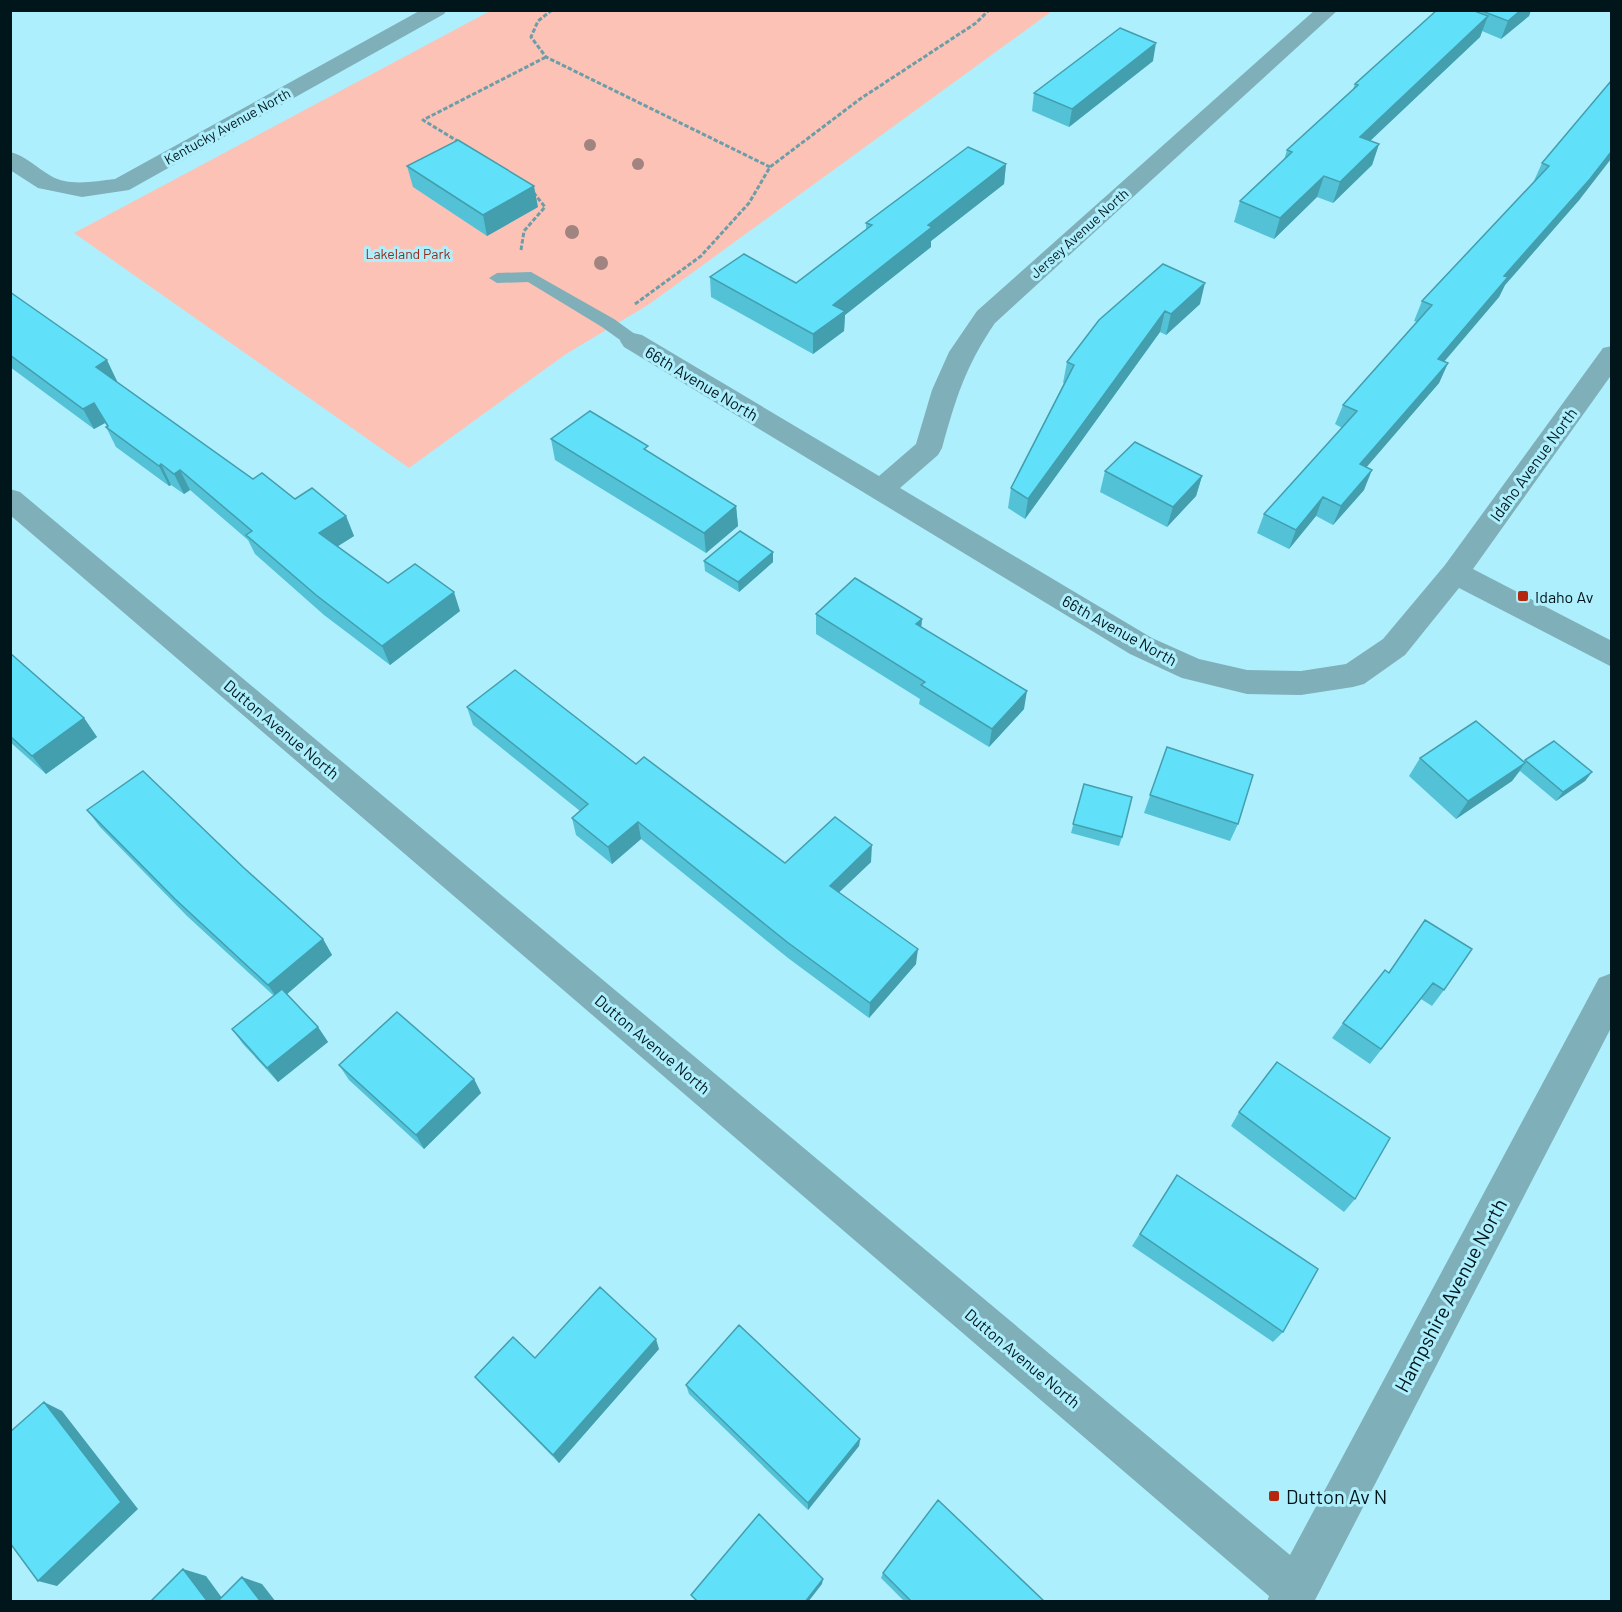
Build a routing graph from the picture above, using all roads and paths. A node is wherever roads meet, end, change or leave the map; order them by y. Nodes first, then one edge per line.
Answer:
1 (437, 10) edge
2 (552, 10) edge
3 (989, 10) edge
4 (1319, 12) edge
5 (546, 57) junction
6 (465, 146) edge
7 (10, 159) edge
8 (770, 167) junction
9 (533, 192) dead end
10 (517, 277) junction
11 (497, 278) dead end
12 (608, 323) junction
13 (633, 341) joint
14 (1611, 354) edge
15 (879, 490) junction
16 (10, 499) edge
17 (1455, 573) junction
18 (1611, 655) edge
19 (1611, 989) edge
20 (1292, 1595) edge

1 - 7 street, Kentucky Avenue North
2 - 5 path
3 - 8 path
4 - 15 street, Jersey Avenue North
5 - 6 path
5 - 8 path
8 - 12 path
9 - 10 path
10 - 11 lane
10 - 12 lane
12 - 13 lane
13 - 15 street, 66th Avenue North
14 - 17 street, Idaho Avenue North
15 - 17 street, 66th Avenue North
16 - 20 street, Dutton Avenue North
17 - 18 street
19 - 20 street, Hampshire Avenue North

